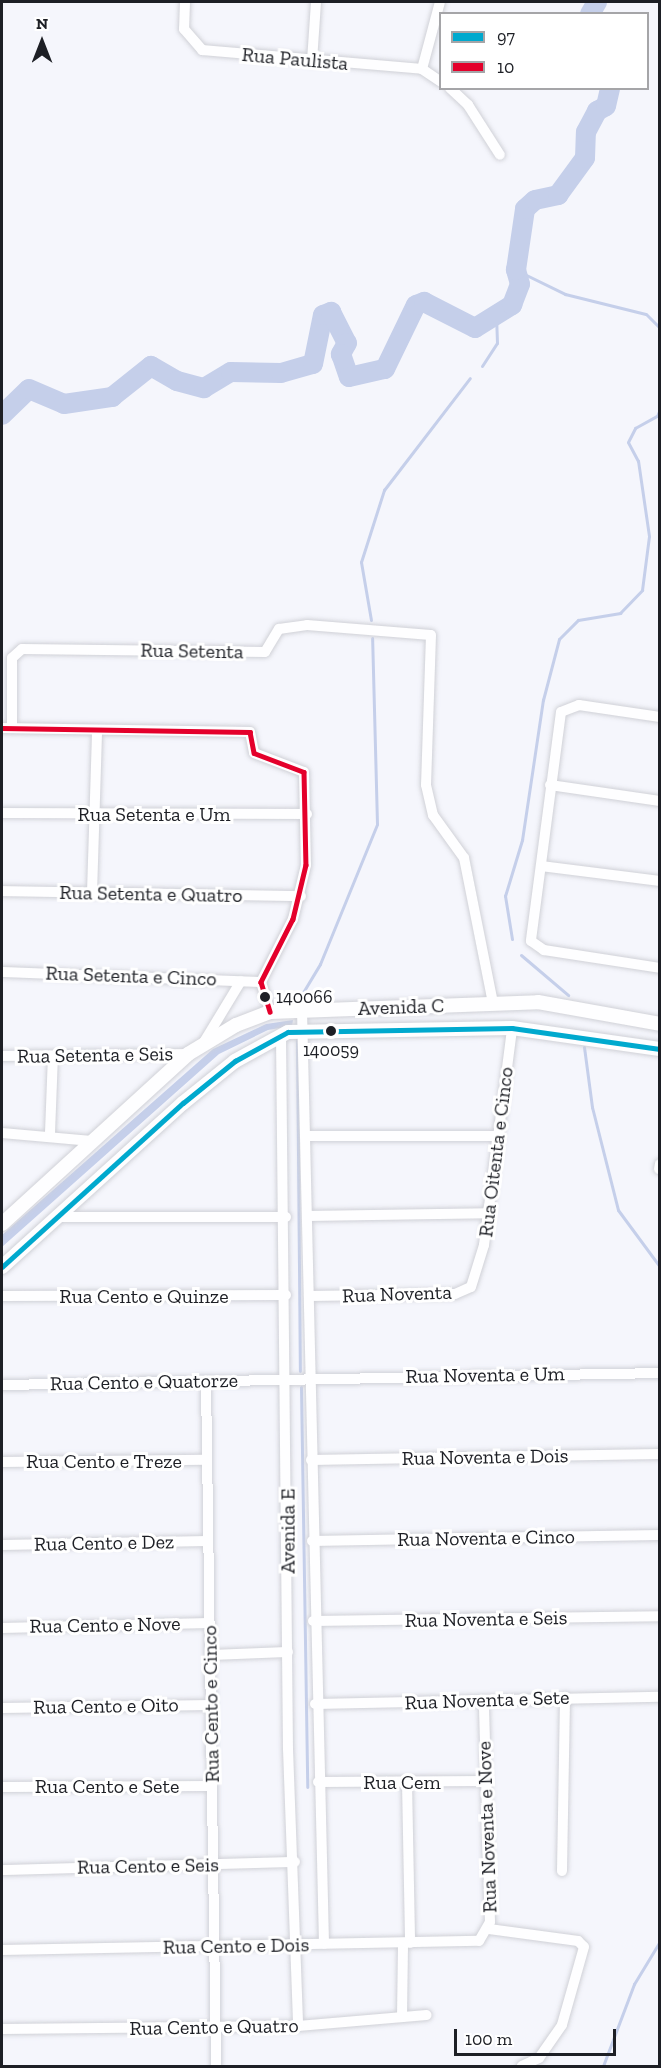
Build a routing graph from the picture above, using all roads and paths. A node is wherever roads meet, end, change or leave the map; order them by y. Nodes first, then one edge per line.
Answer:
1 (186, 2) edge
2 (316, 2) edge
3 (440, 2) edge
4 (312, 61) junction
5 (422, 69) junction
6 (439, 80) edge
7 (452, 90) edge
8 (500, 154) dead end
9 (660, 717) edge
10 (7, 728) edge
11 (97, 730) junction
12 (550, 785) junction
13 (660, 801) edge
14 (2, 813) edge
15 (95, 814) junction
16 (306, 814) junction
17 (541, 866) junction
18 (660, 881) edge
19 (2, 891) edge
20 (92, 893) junction
21 (301, 896) junction
22 (660, 968) edge
23 (2, 972) edge
24 (241, 981) junction
25 (261, 982) junction
26 (493, 1003) junction
27 (464, 1005) junction
28 (302, 1010) junction
29 (270, 1012) junction
30 (660, 1024) edge
31 (512, 1028) junction
32 (465, 1029) junction
33 (303, 1031) junction
34 (281, 1035) junction
35 (204, 1042) junction
36 (660, 1049) edge
37 (188, 1054) junction
38 (2, 1056) edge
39 (53, 1056) junction
40 (2, 1133) edge
41 (50, 1134) junction
42 (306, 1136) junction
43 (498, 1136) junction
44 (92, 1141) junction
45 (488, 1213) junction
46 (307, 1216) junction
47 (59, 1217) junction
48 (286, 1217) junction
49 (2, 1224) edge
50 (2, 1267) edge
51 (476, 1276) joint
52 (286, 1295) junction
53 (2, 1296) edge
54 (309, 1296) junction
55 (660, 1373) edge
56 (287, 1378) junction
57 (310, 1378) junction
58 (206, 1381) junction
59 (2, 1385) edge
60 (660, 1454) edge
61 (206, 1460) junction
62 (311, 1460) junction
63 (2, 1462) edge
64 (660, 1535) edge
65 (207, 1541) junction
66 (312, 1541) junction
67 (2, 1545) edge
68 (660, 1616) edge
69 (314, 1621) junction
70 (209, 1623) junction
71 (2, 1628) edge
72 (288, 1652) junction
73 (210, 1655) junction
74 (565, 1697) junction
75 (660, 1697) edge
76 (484, 1701) junction
77 (211, 1704) junction
78 (315, 1704) junction
79 (2, 1708) edge
80 (486, 1781) junction
81 (318, 1782) junction
82 (407, 1782) junction
83 (212, 1786) junction
84 (2, 1787) edge
85 (294, 1862) junction
86 (214, 1865) junction
87 (2, 1870) edge
88 (562, 1871) dead end
89 (489, 1929) junction
90 (407, 1943) junction
91 (471, 1943) joint
92 (324, 1944) junction
93 (296, 1946) junction
94 (217, 1947) junction
95 (2, 1950) edge
96 (427, 2014) dead end
97 (402, 2017) junction
98 (298, 2026) junction
99 (216, 2027) junction
100 (2, 2029) edge
101 (216, 2067) edge
102 (522, 2067) edge

1 - 4 street, Rua Paulista
2 - 4 street
3 - 5 street
4 - 5 street, Rua Paulista
5 - 6 street, Rua Paulista
7 - 8 street
9 - 12 street
10 - 11 street
10 - 26 street, Rua Setenta
11 - 15 street
11 - 16 street
12 - 13 street
12 - 17 street
14 - 15 street, Rua Setenta e Um
15 - 16 street, Rua Setenta e Um
15 - 20 street
16 - 21 street
17 - 18 street
17 - 22 street
19 - 20 street, Rua Setenta e Quatro
20 - 21 street, Rua Setenta e Quatro
21 - 25 street
23 - 24 street, Rua Setenta e Cinco
24 - 25 street, Rua Setenta e Cinco
24 - 35 street
25 - 29 street
26 - 27 main road, Avenida C
26 - 30 main road, Avenida C
27 - 28 main road, Avenida C
27 - 32 main road
28 - 29 main road, Avenida C
28 - 33 street, Avenida E
29 - 35 main road, Avenida C
31 - 32 main road, Avenida C
31 - 36 main road, Avenida C
31 - 43 street, Rua Oitenta e Cinco
32 - 33 main road, Avenida C
33 - 34 main road, Avenida C
33 - 42 street, Avenida E
34 - 47 main road, Avenida C
34 - 48 street, Avenida E
35 - 37 main road, Avenida C
37 - 39 street, Rua Setenta e Seis
37 - 44 main road, Avenida C
38 - 39 street, Rua Setenta e Seis
39 - 41 street
40 - 41 street
41 - 44 street
42 - 43 street
42 - 46 street, Avenida E
43 - 45 street, Rua Oitenta e Cinco
44 - 49 main road, Avenida C
45 - 46 street
45 - 51 street, Rua Oitenta e Cinco
46 - 54 street, Avenida E
47 - 48 street
47 - 50 main road, Avenida C
48 - 52 street, Avenida E
51 - 54 street, Rua Noventa
52 - 53 street, Rua Cento e Quinze
52 - 56 street, Avenida E
54 - 57 street, Avenida E
55 - 57 street, Rua Noventa e Um
56 - 57 street, Rua Noventa e Um
56 - 58 street, Rua Cento e Quatorze
56 - 72 street, Avenida E
57 - 62 street, Avenida E
58 - 59 street, Rua Cento e Quatorze
58 - 61 street, Rua Cento e Cinco
60 - 62 street, Rua Noventa e Dois
61 - 63 street, Rua Cento e Treze
61 - 65 street, Rua Cento e Cinco
62 - 66 street, Avenida E
64 - 66 street, Rua Noventa e Cinco
65 - 67 street, Rua Cento e Dez
65 - 70 street, Rua Cento e Cinco
66 - 69 street, Avenida E
68 - 69 street, Rua Noventa e Seis
69 - 78 street, Avenida E
70 - 71 street, Rua Cento e Nove
70 - 73 street, Rua Cento e Cinco
72 - 73 street
72 - 85 street, Avenida E
73 - 77 street, Rua Cento e Cinco
74 - 75 street, Rua Noventa e Sete
74 - 76 street, Rua Noventa e Sete
74 - 88 street
76 - 78 street, Rua Noventa e Sete
76 - 80 street, Rua Noventa e Nove
77 - 79 street, Rua Cento e Oito
77 - 83 street, Rua Cento e Cinco
78 - 81 street, Avenida E
80 - 82 street, Rua Cem
80 - 89 street, Rua Noventa e Nove
81 - 82 street, Rua Cem
81 - 92 street, Avenida E
82 - 90 street
83 - 84 street, Rua Cento e Sete
83 - 86 street, Rua Cento e Cinco
85 - 86 street, Rua Cento e Seis
85 - 93 street, Avenida E
86 - 87 street, Rua Cento e Seis
86 - 94 street, Rua Cento e Cinco
89 - 91 street, Rua Noventa e Nove
89 - 102 street
90 - 91 street, Rua Cento e Dois
90 - 92 street, Rua Cento e Dois
90 - 97 street
92 - 93 street, Rua Cento e Dois
93 - 94 street, Rua Cento e Dois
93 - 98 street, Avenida E
94 - 95 street, Rua Cento e Dois
94 - 99 street, Rua Cento e Cinco
96 - 97 street, Rua Cento e Quatro
97 - 98 street, Rua Cento e Quatro
98 - 99 street, Rua Cento e Quatro
99 - 100 street, Rua Cento e Quatro
99 - 101 street, Rua Cento e Cinco

